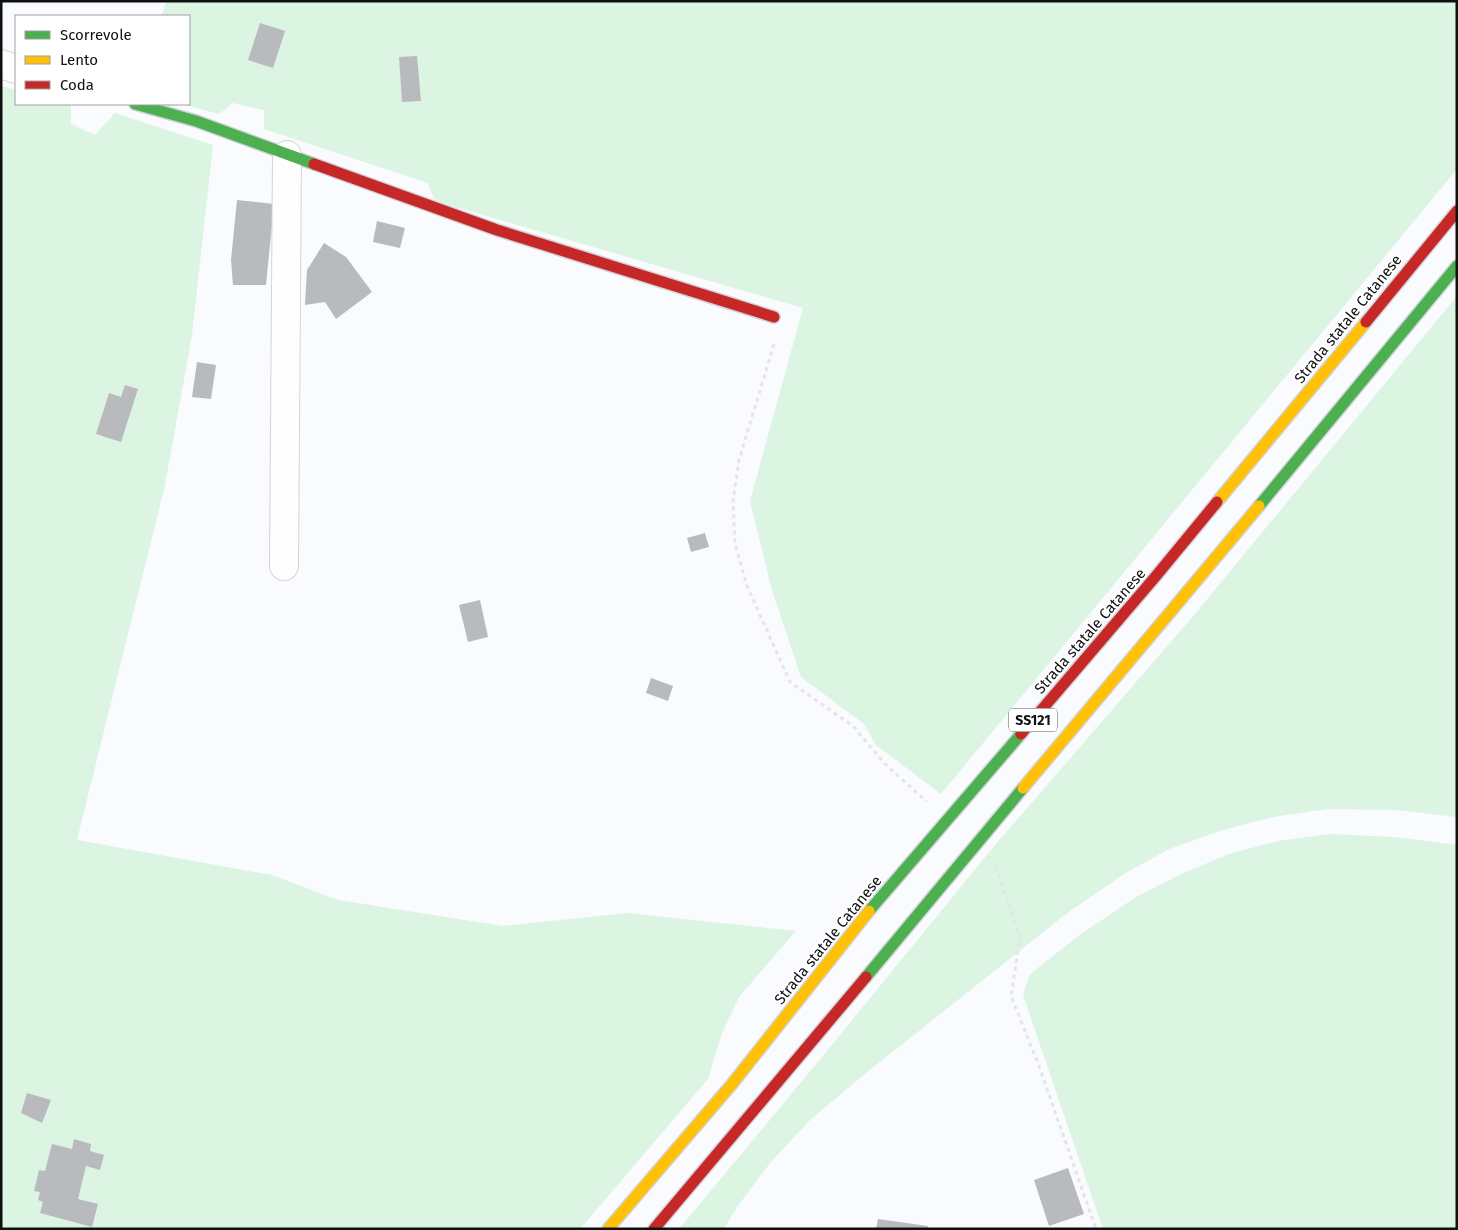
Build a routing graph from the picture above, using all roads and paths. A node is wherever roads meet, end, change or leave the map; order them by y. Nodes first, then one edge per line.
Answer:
1 (1, 64) edge
2 (15, 69) edge
3 (139, 105) edge
4 (287, 155) junction
5 (1457, 211) edge
6 (1457, 266) edge
7 (774, 317) joint
8 (284, 566) dead end
9 (932, 806) dead end
10 (993, 860) dead end
11 (608, 1229) edge
12 (654, 1229) edge
13 (1096, 1229) edge

1 - 2 street
3 - 4 main road
4 - 7 main road
4 - 8 street
5 - 11 main road, Strada statale Catanese / SS121
6 - 12 main road, SS121
7 - 9 path
10 - 13 path

